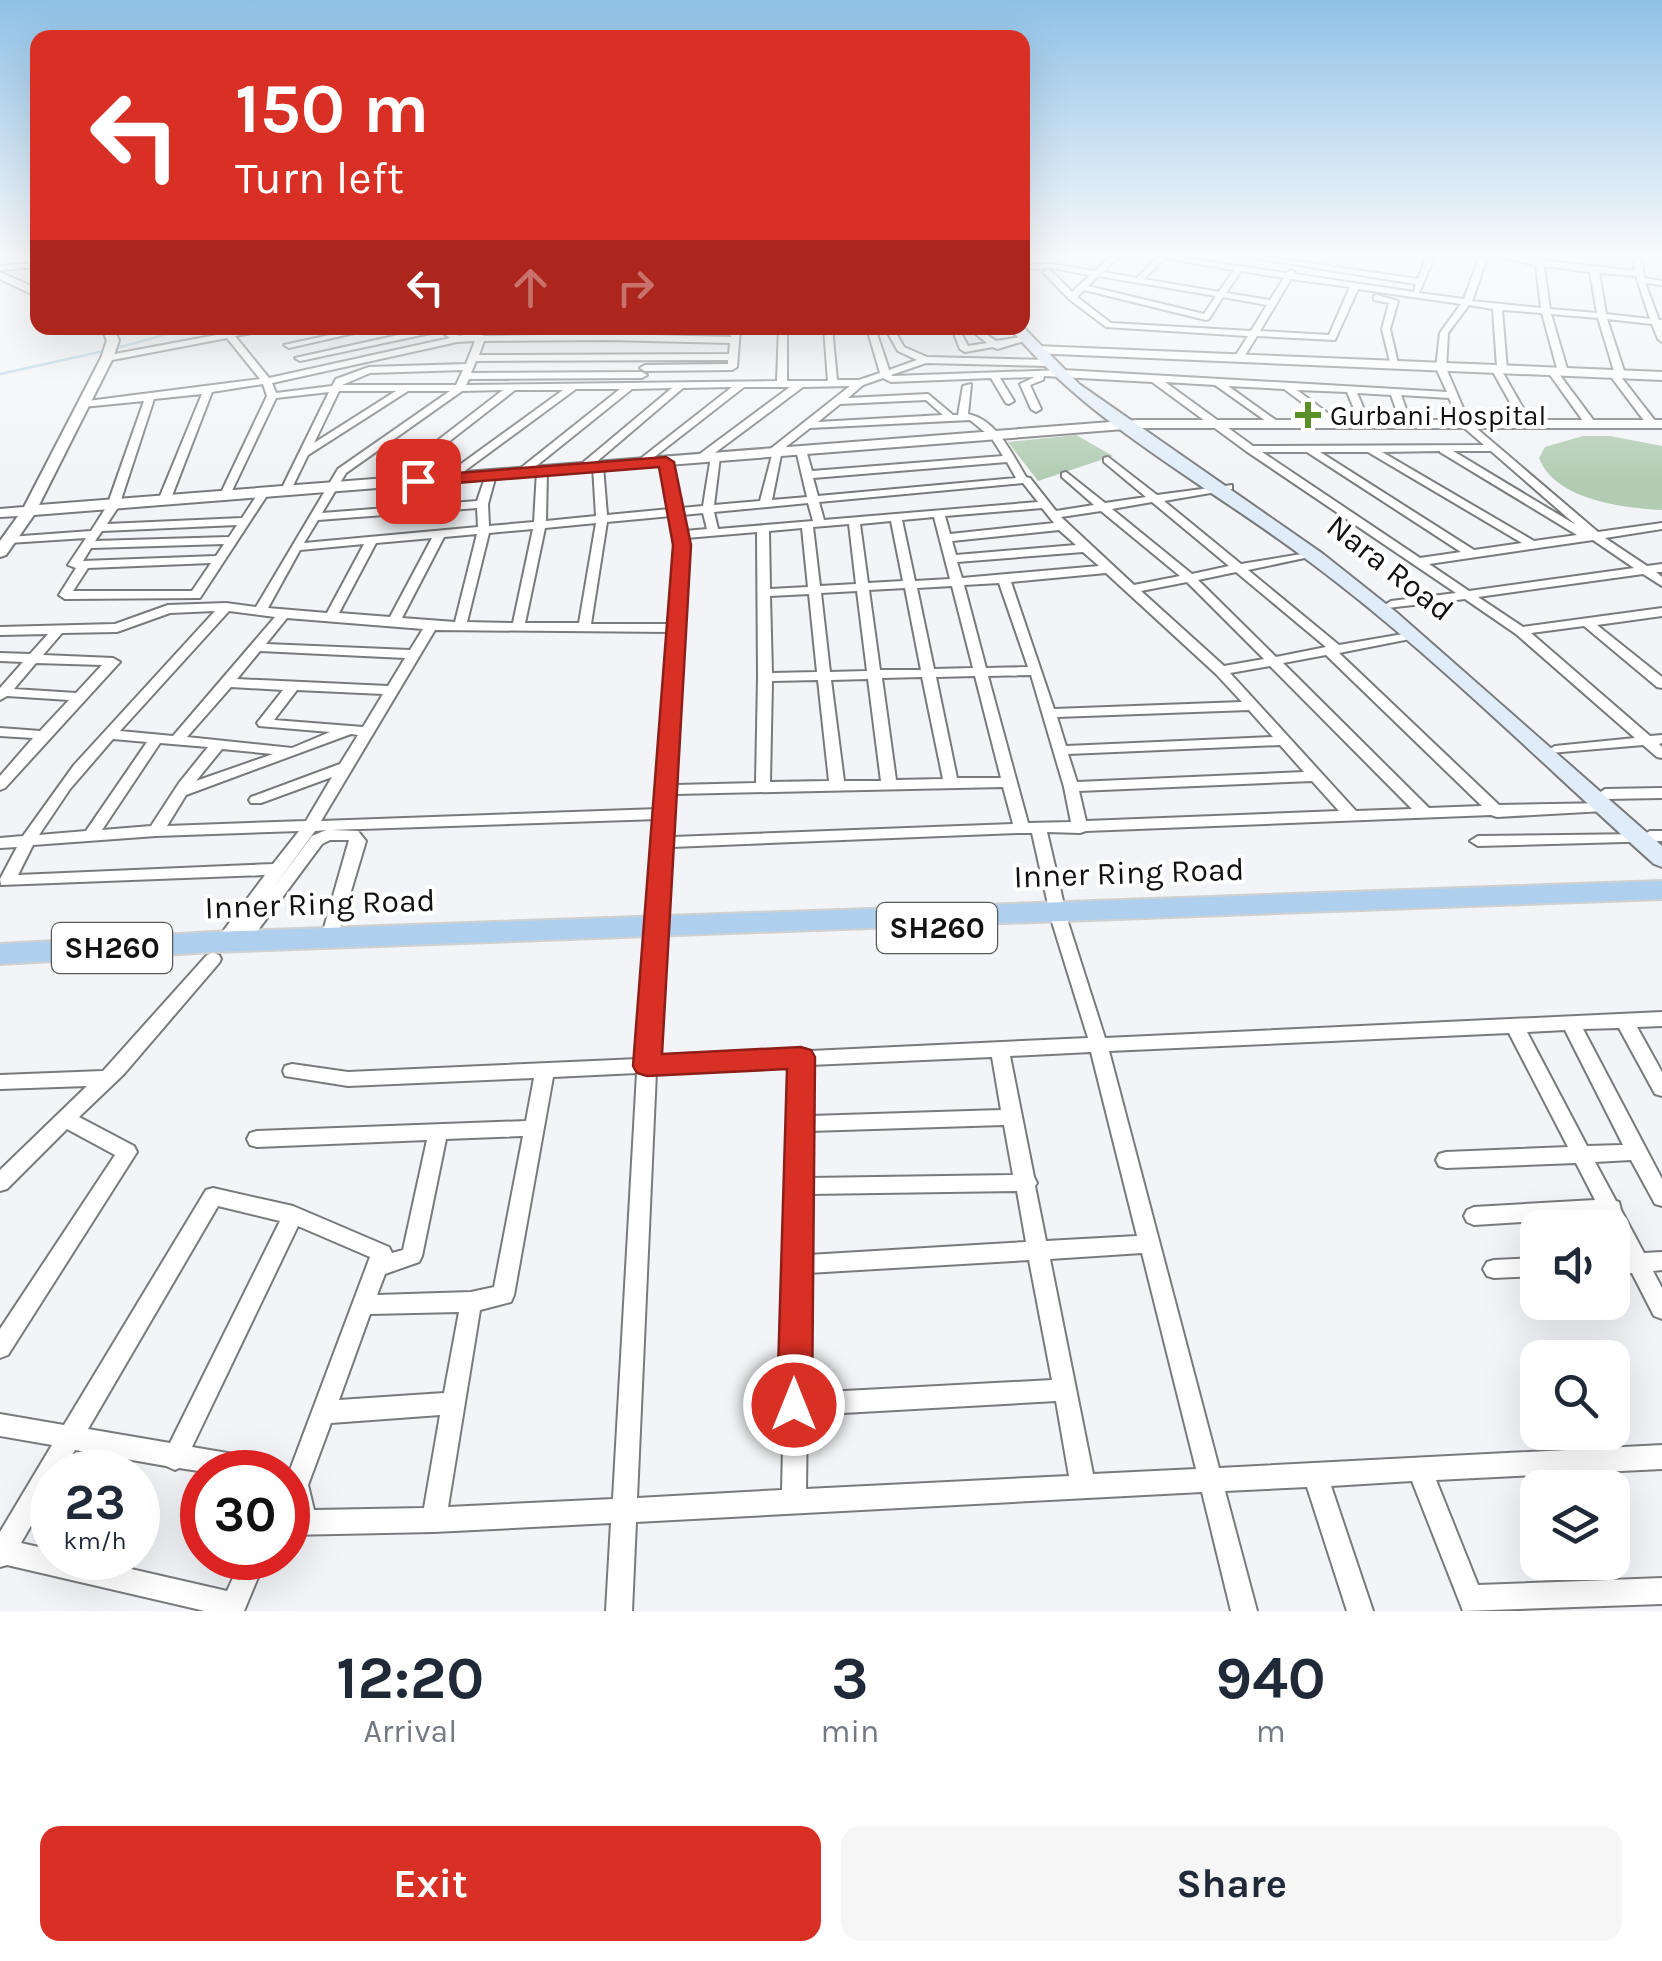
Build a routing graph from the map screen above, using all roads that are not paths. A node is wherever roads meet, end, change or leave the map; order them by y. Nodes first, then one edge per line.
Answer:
1 (1254, 333) edge
2 (1258, 333) edge
3 (1335, 333) edge
4 (1387, 333) edge
5 (1445, 333) edge
6 (1498, 333) edge
7 (1550, 333) edge
8 (1606, 333) edge
9 (99, 335) edge
10 (110, 335) edge
11 (229, 335) edge
12 (321, 335) edge
13 (408, 335) edge
14 (452, 335) edge
15 (476, 335) edge
16 (536, 335) edge
17 (570, 335) edge
18 (655, 335) edge
19 (679, 335) edge
20 (735, 335) edge
21 (783, 335) edge
22 (829, 335) edge
23 (873, 335) edge
24 (893, 335) edge
25 (958, 335) edge
26 (982, 335) edge
27 (224, 336) junction
28 (528, 338) junction
29 (458, 339) junction
30 (481, 339) junction
31 (1027, 339) edge
32 (735, 340) junction
33 (997, 346) junction
34 (99, 354) junction
35 (300, 358) junction
36 (1239, 358) junction
37 (925, 360) junction
38 (1396, 366) junction
39 (469, 367) junction
40 (1441, 368) junction
41 (1500, 370) junction
42 (311, 371) junction
43 (1056, 371) junction
44 (1558, 372) junction
45 (640, 374) junction
46 (1617, 374) junction
47 (1662, 376) edge
48 (889, 377) junction
49 (996, 377) junction
50 (1156, 380) junction
51 (267, 381) junction
52 (860, 383) junction
53 (1217, 383) junction
54 (782, 384) junction
55 (800, 384) junction
56 (833, 384) junction
57 (740, 385) junction
58 (680, 386) junction
59 (968, 386) dead end
60 (1286, 386) junction
61 (572, 387) junction
62 (407, 388) junction
63 (460, 388) junction
64 (512, 388) junction
65 (333, 389) junction
66 (208, 390) junction
67 (1351, 390) junction
68 (1395, 392) junction
69 (1453, 395) junction
70 (272, 396) junction
71 (150, 398) junction
72 (879, 399) junction
73 (837, 402) junction
74 (1009, 402) dead end
75 (1036, 409) dead end
76 (75, 411) junction
77 (949, 416) junction
78 (963, 416) junction
79 (1464, 422) junction
80 (1526, 422) junction
81 (1213, 423) junction
82 (1273, 423) junction
83 (1334, 423) junction
84 (1365, 423) junction
85 (1406, 423) junction
86 (1590, 423) junction
87 (1131, 424) junction
88 (1657, 424) edge
89 (807, 425) junction
90 (995, 435) junction
91 (1441, 448) junction
92 (1494, 448) junction
93 (1250, 449) junction
94 (801, 450) junction
95 (1372, 450) junction
96 (1312, 451) junction
97 (776, 452) junction
98 (302, 456) junction
99 (708, 458) junction
100 (1010, 459) junction
101 (1108, 460) dead end
102 (666, 462) junction
103 (640, 463) junction
104 (590, 467) junction
105 (542, 471) junction
106 (521, 472) junction
107 (491, 475) junction
108 (806, 475) junction
109 (1066, 476) dead end
110 (448, 478) junction
111 (1022, 480) junction
112 (389, 483) junction
113 (332, 488) junction
114 (1223, 488) junction
115 (285, 492) junction
116 (262, 494) junction
117 (224, 497) junction
118 (811, 500) junction
119 (1156, 500) junction
120 (164, 502) junction
121 (482, 504) junction
122 (765, 504) junction
123 (112, 506) junction
124 (1103, 507) junction
125 (708, 509) junction
126 (14, 512) edge
127 (676, 512) junction
128 (939, 514) junction
129 (1052, 516) junction
130 (314, 517) junction
131 (896, 518) junction
132 (602, 519) junction
133 (854, 521) junction
134 (244, 522) junction
135 (540, 524) junction
136 (813, 524) junction
137 (1662, 526) edge
138 (763, 528) junction
139 (484, 530) junction
140 (713, 532) junction
141 (1590, 535) junction
142 (93, 536) junction
143 (440, 536) junction
144 (681, 536) junction
145 (945, 538) junction
146 (3, 540) edge
147 (232, 540) junction
148 (372, 540) junction
149 (1530, 544) junction
150 (296, 547) junction
151 (1084, 548) junction
152 (1310, 554) junction
153 (1472, 554) junction
154 (219, 559) junction
155 (952, 559) junction
156 (1422, 561) junction
157 (85, 564) junction
158 (1242, 568) junction
159 (1662, 568) edge
160 (1108, 570) junction
161 (1646, 570) junction
162 (1004, 579) junction
163 (1191, 579) junction
164 (958, 581) junction
165 (1662, 582) edge
166 (907, 584) junction
167 (862, 587) junction
168 (1133, 589) junction
169 (814, 590) junction
170 (762, 593) junction
171 (1472, 595) junction
172 (1391, 605) junction
173 (226, 607) junction
174 (260, 612) junction
175 (332, 614) junction
176 (283, 615) junction
177 (1660, 615) edge
178 (395, 620) junction
179 (1586, 622) junction
180 (431, 626) junction
181 (460, 626) junction
182 (518, 627) junction
183 (676, 628) junction
184 (584, 629) junction
185 (58, 630) junction
186 (1521, 630) junction
187 (0, 631) edge
188 (1410, 635) junction
189 (257, 647) junction
190 (1333, 650) junction
191 (413, 654) junction
192 (0, 657) edge
193 (32, 658) junction
194 (1276, 660) junction
195 (1036, 671) junction
196 (1222, 671) junction
197 (983, 673) junction
198 (874, 675) junction
199 (928, 675) junction
200 (765, 677) junction
201 (824, 677) junction
202 (227, 683) junction
203 (1662, 684) edge
204 (293, 686) junction
205 (392, 690) junction
206 (1, 694) edge
207 (80, 697) junction
208 (1252, 706) junction
209 (1051, 713) junction
210 (264, 723) junction
211 (350, 730) junction
212 (367, 731) junction
213 (0, 732) edge
214 (110, 734) junction
215 (44, 735) junction
216 (155, 740) junction
217 (177, 740) junction
218 (1283, 740) junction
219 (1654, 740) edge
220 (218, 744) junction
221 (245, 747) junction
222 (1060, 750) junction
223 (1555, 750) junction
224 (294, 752) junction
225 (1662, 754) edge
226 (346, 767) junction
227 (1316, 776) junction
228 (1009, 782) junction
229 (951, 783) junction
230 (0, 785) edge
231 (889, 785) junction
232 (837, 786) junction
233 (763, 787) junction
234 (1071, 787) junction
235 (668, 790) junction
236 (182, 792) junction
237 (1662, 793) edge
238 (256, 800) dead end
239 (1604, 800) junction
240 (1498, 812) junction
241 (666, 814) junction
242 (1426, 814) junction
243 (1352, 816) junction
244 (309, 828) junction
245 (1080, 828) junction
246 (1030, 830) junction
247 (156, 831) junction
248 (90, 837) junction
249 (1478, 840) dead end
250 (1654, 840) edge
251 (25, 842) junction
252 (665, 842) junction
253 (0, 843) edge
254 (1662, 858) edge
255 (278, 869) junction
256 (1662, 890) edge
257 (1662, 900) edge
258 (1060, 916) junction
259 (656, 935) junction
260 (329, 938) junction
261 (226, 947) junction
262 (0, 954) edge
263 (0, 966) edge
264 (1662, 1019) edge
265 (1624, 1020) junction
266 (1570, 1022) junction
267 (1514, 1025) junction
268 (1098, 1043) junction
269 (1000, 1048) junction
270 (801, 1057) junction
271 (647, 1066) junction
272 (292, 1071) dead end
273 (545, 1071) junction
274 (108, 1078) junction
275 (0, 1082) edge
276 (1662, 1088) edge
277 (1013, 1117) junction
278 (65, 1119) junction
279 (801, 1124) junction
280 (535, 1128) junction
281 (438, 1132) junction
282 (257, 1140) dead end
283 (1637, 1152) junction
284 (1584, 1155) junction
285 (1446, 1160) dead end
286 (0, 1183) edge
287 (1027, 1183) junction
288 (798, 1186) junction
289 (1662, 1198) edge
290 (1612, 1208) junction
291 (293, 1214) junction
292 (1474, 1216) dead end
293 (1148, 1244) junction
294 (1040, 1252) junction
295 (1662, 1261) edge
296 (1630, 1264) edge
297 (1638, 1264) junction
298 (795, 1265) junction
299 (377, 1266) junction
300 (1520, 1268) edge
301 (1494, 1269) dead end
302 (471, 1302) junction
303 (361, 1305) junction
304 (1662, 1309) edge
305 (0, 1348) edge
306 (1066, 1390) junction
307 (454, 1403) junction
308 (794, 1405) junction
309 (326, 1412) junction
310 (0, 1425) edge
311 (71, 1437) junction
312 (308, 1450) edge
313 (1662, 1457) edge
314 (175, 1458) junction
315 (180, 1459) edge
316 (1419, 1468) junction
317 (1315, 1474) junction
318 (1208, 1478) junction
319 (1083, 1485) junction
320 (794, 1501) junction
321 (624, 1511) junction
322 (434, 1520) junction
323 (310, 1522) edge
324 (1, 1553) edge
325 (244, 1580) edge
326 (1662, 1591) edge
327 (1474, 1605) edge
328 (232, 1608) edge
329 (620, 1611) edge
330 (1244, 1611) edge
331 (1360, 1611) edge

1 - 36 street
2 - 3 street
4 - 38 street
5 - 40 street
6 - 41 street
7 - 44 street
8 - 46 street
9 - 34 street
10 - 34 street
11 - 27 street
12 - 35 street
13 - 35 street
14 - 29 street
15 - 29 street
16 - 28 street
17 - 28 street
18 - 45 street
19 - 32 street
20 - 32 street
21 - 54 street
22 - 56 street
23 - 48 street
24 - 37 street
25 - 33 street
26 - 33 street
27 - 34 street
27 - 51 street
28 - 30 street
29 - 30 street
29 - 42 street
30 - 39 street
31 - 33 street
31 - 36 street
31 - 43 main road, Nara Road
32 - 45 street
34 - 76 street
34 - 76 street
35 - 42 street
36 - 38 street
37 - 43 street
37 - 48 street
38 - 40 street
39 - 45 street
39 - 45 street
39 - 63 street
39 - 65 street
40 - 41 street
40 - 69 street
41 - 44 street
41 - 80 street
42 - 51 street
43 - 49 street
43 - 50 street
43 - 75 street
43 - 87 main road, Nara Road
44 - 46 street
44 - 86 street
45 - 58 street
45 - 61 street
45 - 106 street
46 - 47 street
46 - 88 street
48 - 49 street
48 - 52 street
48 - 72 street
49 - 74 street
50 - 53 street
50 - 81 street
51 - 66 street
51 - 70 street
52 - 56 street
52 - 73 street
53 - 60 street
53 - 82 street
54 - 55 street
54 - 57 street
55 - 56 street
55 - 99 street
57 - 58 street
57 - 103 street
58 - 104 street
59 - 78 street
60 - 67 street
60 - 83 street
61 - 64 street
61 - 110 street
62 - 63 street
62 - 65 street
62 - 98 street
63 - 64 street
63 - 113 street
64 - 112 street
65 - 70 street
65 - 98 street
66 - 71 street
66 - 120 street
67 - 68 street
67 - 84 street
68 - 69 street
68 - 85 street
69 - 79 street
70 - 117 street
71 - 76 street
71 - 123 street
72 - 73 street
72 - 77 street
73 - 89 street
76 - 126 street
77 - 78 street
77 - 89 street
78 - 90 street
79 - 80 street
79 - 85 street
79 - 92 street
80 - 86 street
81 - 82 street
81 - 87 street
81 - 93 street
82 - 83 street
83 - 84 street
84 - 85 street
86 - 88 street
87 - 90 street
87 - 114 main road, Nara Road
89 - 97 street
90 - 94 street
90 - 100 street
91 - 92 street
91 - 95 street
91 - 141 street
92 - 141 street
93 - 96 street
93 - 156 street
94 - 97 street
94 - 108 street
95 - 96 street
95 - 149 street
96 - 153 street
97 - 99 street
97 - 122 street
98 - 115 street
99 - 102 street
99 - 125 street
100 - 108 street
100 - 111 street
101 - 119 street
102 - 103 street
102 - 127 street
103 - 104 street
104 - 105 street
104 - 132 street
105 - 106 street
105 - 135 street
106 - 107 street
107 - 110 street
107 - 121 street
108 - 118 street
109 - 124 street
110 - 112 street
111 - 118 street
111 - 129 street
112 - 113 street
113 - 115 street
113 - 130 street
114 - 119 street
114 - 152 main road, Nara Road
114 - 172 main road, Nara Road
115 - 116 street
116 - 117 street
116 - 134 street
117 - 120 street
118 - 122 street
118 - 136 street
119 - 124 street
119 - 158 street
120 - 123 street
121 - 130 street
121 - 139 street
122 - 125 street
123 - 126 street
123 - 142 street
124 - 129 street
124 - 163 street
125 - 127 street
125 - 140 street
126 - 146 street
127 - 132 street
127 - 144 street
128 - 129 street
128 - 131 street
128 - 145 street
129 - 145 street
129 - 151 street
130 - 150 street
131 - 133 street
131 - 166 street
132 - 135 street
132 - 184 street
133 - 136 street
133 - 167 street
134 - 142 street
134 - 147 street
135 - 139 street
135 - 182 street
136 - 138 street
136 - 169 street
137 - 141 street
138 - 140 street
138 - 170 street
139 - 143 street
139 - 181 street
140 - 144 street
141 - 149 street
141 - 161 street
142 - 146 street
142 - 147 street
142 - 157 street
143 - 148 street
143 - 178 street
144 - 183 street
145 - 155 street
147 - 154 street
148 - 150 street
148 - 175 street
149 - 153 street
150 - 174 street
151 - 155 street
151 - 160 street
152 - 158 street
152 - 188 main road, Nara Road
153 - 156 street
154 - 157 street
154 - 157 street
155 - 164 street
156 - 171 street
158 - 163 street
158 - 190 street
159 - 161 street
160 - 162 street
160 - 168 street
161 - 165 street
161 - 171 street
162 - 164 street
162 - 195 street
163 - 168 street
163 - 194 street
164 - 166 street
164 - 197 street
166 - 167 street
166 - 199 street
167 - 169 street
167 - 198 street
168 - 196 street
169 - 170 street
169 - 201 street
170 - 200 street
171 - 172 street
171 - 186 street
172 - 223 main road, Nara Road
173 - 174 street
173 - 185 street
173 - 214 street
174 - 176 street
175 - 176 street
175 - 178 street
176 - 189 street
177 - 179 street
178 - 180 street
179 - 186 street
179 - 203 street
180 - 181 street
180 - 191 street
181 - 182 street
182 - 184 street
183 - 184 street
183 - 235 street
185 - 187 street
185 - 193 street
186 - 219 street
188 - 190 street
188 - 239 main road, Nara Road
189 - 191 street
189 - 202 street
190 - 194 street
190 - 240 street
191 - 205 street
192 - 193 street
193 - 206 street
193 - 207 street
194 - 196 street
194 - 242 street
195 - 197 street
195 - 209 street
196 - 208 street
197 - 199 street
197 - 228 street
198 - 199 street
198 - 201 street
198 - 231 street
199 - 229 street
200 - 201 street
200 - 233 street
201 - 232 street
202 - 204 street
202 - 217 street
204 - 205 street
204 - 210 street
205 - 212 street
206 - 207 street
207 - 215 street
208 - 209 street
208 - 218 street
209 - 222 street
210 - 211 street
210 - 221 street
211 - 212 street
211 - 224 street
212 - 226 street
213 - 215 street
214 - 216 street
214 - 251 street
215 - 230 street
216 - 217 street
216 - 248 street
217 - 220 street
218 - 222 street
218 - 227 street
219 - 223 street
219 - 225 street
220 - 221 street
220 - 236 street
221 - 224 street
222 - 234 street
223 - 239 main road, Nara Road
224 - 236 street
226 - 238 street
226 - 244 street
227 - 234 street
227 - 243 street
228 - 229 street
228 - 246 street
229 - 231 street
231 - 232 street
232 - 233 street
233 - 235 street
234 - 245 street
235 - 241 street
236 - 247 street
237 - 239 street
239 - 240 street
239 - 250 main road, Nara Road
240 - 242 street
241 - 244 street
241 - 252 street
242 - 243 street
243 - 245 street
244 - 247 street
244 - 255 street
245 - 246 street
246 - 252 street
246 - 258 street
247 - 248 street
248 - 251 street
249 - 250 street
250 - 254 main road, Nara Road
251 - 253 street
251 - 255 street
252 - 259 street
255 - 261 street
256 - 258 highway, Inner Ring Road
257 - 258 highway, Inner Ring Road / SH260
258 - 259 highway, Inner Ring Road / SH260
258 - 268 street
259 - 260 highway, Inner Ring Road
259 - 261 highway, Inner Ring Road / SH260
259 - 271 street
260 - 261 highway, Inner Ring Road
260 - 261 street
261 - 262 highway, Inner Ring Road / SH260
261 - 263 highway, Inner Ring Road / SH260
261 - 274 street
264 - 265 street
265 - 266 street
265 - 276 street
266 - 267 street
266 - 283 street
267 - 268 street
267 - 284 street
268 - 269 street
268 - 293 street
269 - 270 street
269 - 277 street
270 - 271 street
270 - 279 street
271 - 273 street
271 - 321 street
272 - 273 street
273 - 280 street
274 - 275 street
274 - 278 street
277 - 279 street
277 - 287 street
278 - 286 street
278 - 305 street
279 - 288 street
280 - 281 street
280 - 302 street
281 - 282 street
281 - 299 street
283 - 284 street
283 - 289 street
284 - 285 street
284 - 290 street
287 - 288 street
287 - 294 street
288 - 298 street
290 - 292 street
290 - 297 street
291 - 299 street
291 - 311 street
291 - 314 street
293 - 294 street
293 - 318 street
294 - 298 street
294 - 306 street
295 - 297 street
296 - 297 street
297 - 304 street
298 - 308 street
299 - 303 street
300 - 301 street
302 - 303 street
302 - 307 street
303 - 309 street
306 - 308 street
306 - 319 street
307 - 309 street
307 - 322 street
308 - 320 street
309 - 312 street
310 - 311 street
311 - 314 street
311 - 324 street
313 - 316 street
314 - 315 street
316 - 317 street
316 - 327 street
317 - 318 street
317 - 331 street
318 - 319 street
318 - 330 street
319 - 320 street
320 - 321 street
321 - 322 street
321 - 329 street
322 - 323 street
324 - 328 street
325 - 328 street
326 - 327 street

